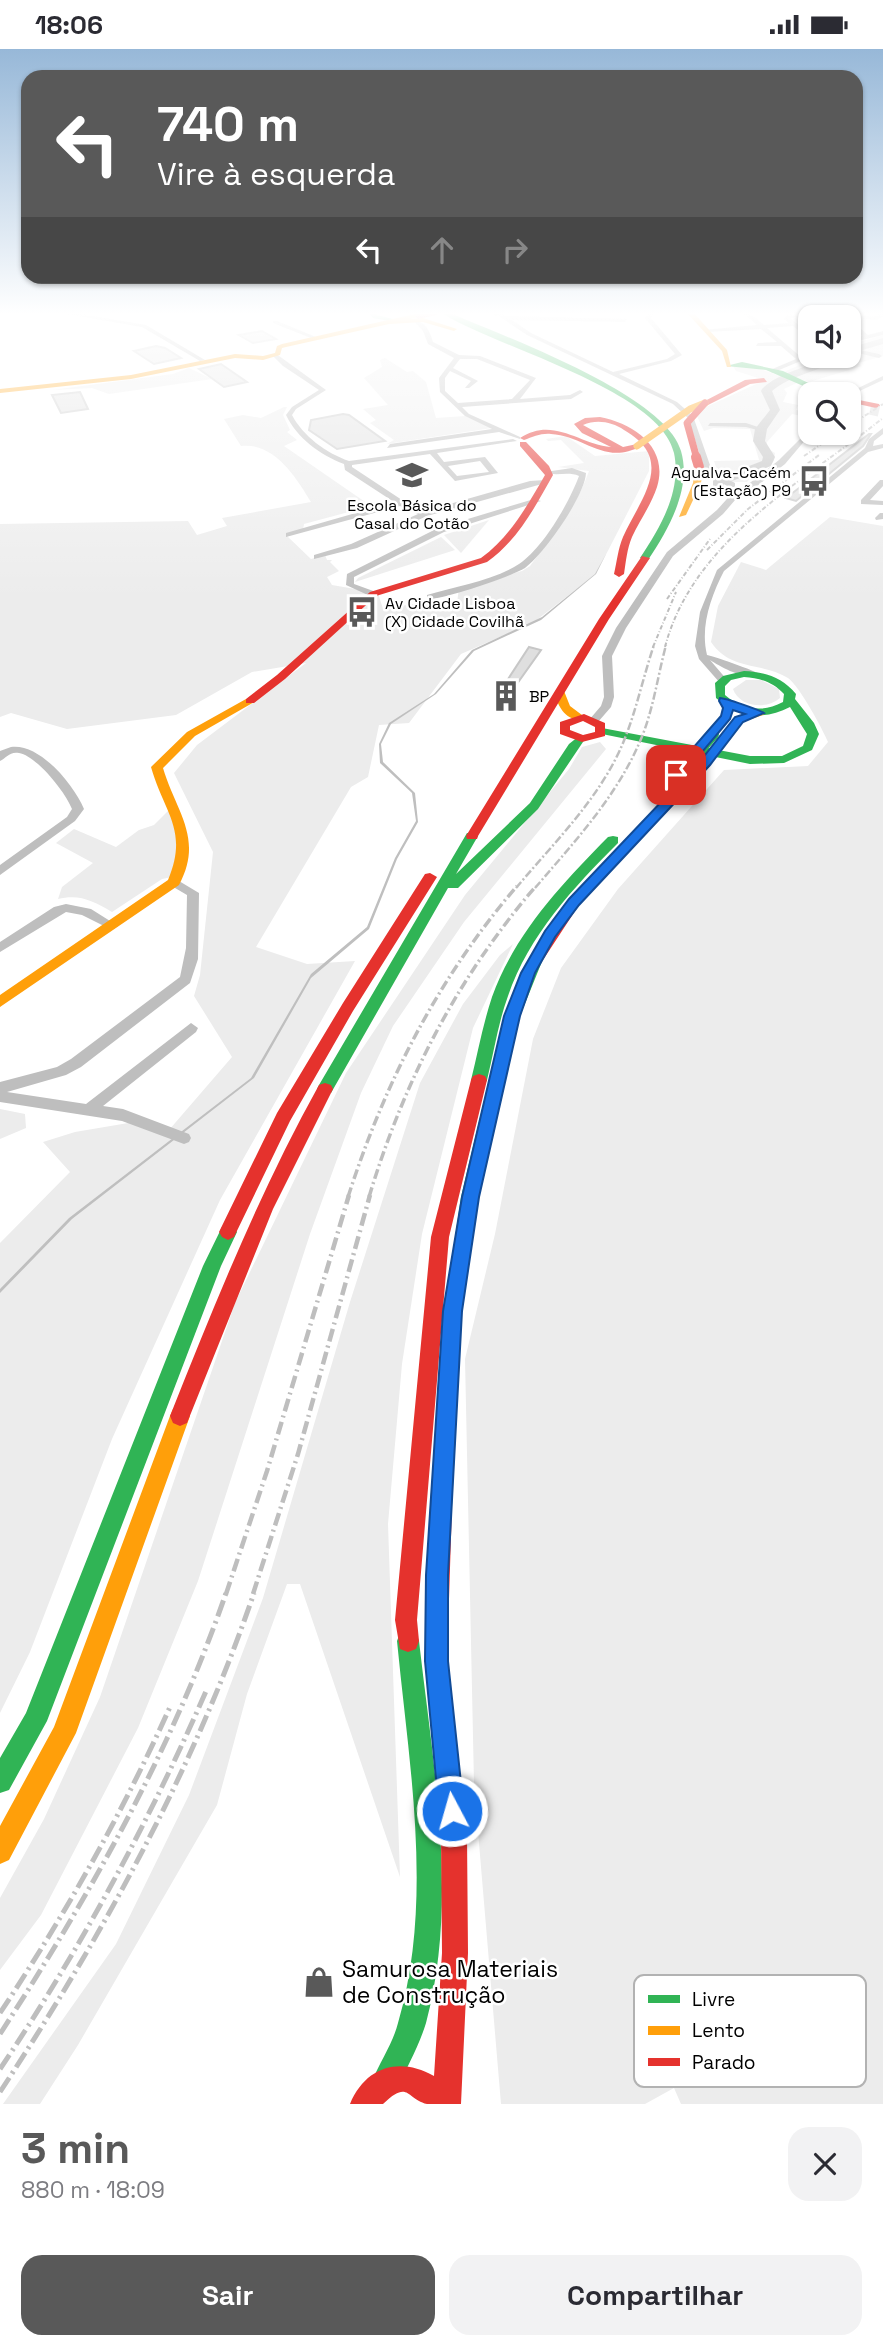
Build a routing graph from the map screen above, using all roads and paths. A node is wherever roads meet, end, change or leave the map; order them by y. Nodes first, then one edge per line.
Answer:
1 (296, 408) edge
2 (460, 408) edge
3 (628, 408) edge
4 (638, 408) edge
5 (647, 408) edge
6 (679, 408) edge
7 (693, 408) edge
8 (701, 408) edge
9 (500, 430) junction
10 (883, 430) edge
11 (520, 440) junction
12 (798, 443) edge
13 (883, 443) edge
14 (390, 446) dead end
15 (631, 448) junction
16 (869, 448) junction
17 (432, 452) junction
18 (348, 463) junction
19 (443, 464) junction
20 (773, 469) junction
21 (547, 477) junction
22 (883, 482) edge
23 (734, 486) junction
24 (537, 502) junction
25 (401, 503) junction
26 (883, 503) edge
27 (685, 507) junction
28 (424, 514) junction
29 (661, 534) junction
30 (289, 535) dead end
31 (317, 557) dead end
32 (619, 574) junction
33 (373, 594) junction
34 (430, 597) dead end
35 (700, 646) junction
36 (757, 675) junction
37 (723, 681) junction
38 (560, 693) junction
39 (790, 700) junction
40 (724, 701) junction
41 (765, 712) junction
42 (591, 723) junction
43 (812, 727) junction
44 (720, 736) junction
45 (579, 739) junction
46 (0, 758) edge
47 (699, 761) junction
48 (0, 871) edge
49 (174, 882) junction
50 (432, 905) junction
51 (112, 926) junction
52 (0, 948) edge
53 (0, 1002) edge
54 (191, 1028) dead end
55 (0, 1088) edge
56 (0, 1096) edge
57 (91, 1108) junction
58 (184, 1138) dead end
59 (0, 1781) edge
60 (0, 1851) edge
61 (386, 2081) junction
62 (364, 2104) edge
63 (445, 2104) edge

1 - 18 street
2 - 9 street
3 - 32 main road
4 - 29 main road
5 - 27 main road
6 - 23 street
7 - 15 main road, bridge
8 - 27 main road, bridge
9 - 11 street
9 - 14 street
10 - 16 street
11 - 15 main road
11 - 17 street
11 - 21 main road
12 - 20 street
13 - 16 street
15 - 32 main road
16 - 35 street
17 - 18 street
17 - 19 street
18 - 25 street
19 - 19 street
20 - 23 street
20 - 23 street
21 - 24 main road
21 - 28 street
21 - 34 street
22 - 26 street
23 - 42 street
24 - 33 main road
24 - 33 street
25 - 28 street
25 - 30 street
27 - 29 main road
28 - 31 street
29 - 38 main road
32 - 59 main road
33 - 49 main road
35 - 36 street
35 - 37 street
36 - 37 main road
36 - 39 main road
37 - 40 main road
38 - 42 main road
38 - 50 main road
39 - 41 main road
39 - 43 main road
40 - 41 main road
40 - 44 main road
41 - 43 main road
41 - 44 main road
42 - 43 main road
42 - 45 main road
42 - 45 main road
44 - 47 main road, bridge
45 - 50 main road
46 - 48 street
47 - 61 main road
47 - 63 main road
49 - 51 main road
49 - 55 street
50 - 60 main road
51 - 52 street
51 - 53 main road
54 - 57 street
56 - 57 street
57 - 58 street
61 - 62 main road
61 - 63 main road

